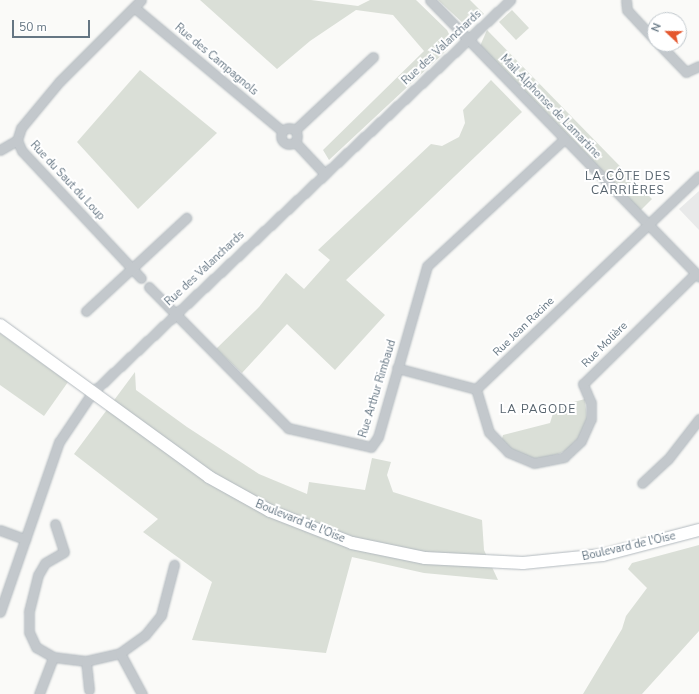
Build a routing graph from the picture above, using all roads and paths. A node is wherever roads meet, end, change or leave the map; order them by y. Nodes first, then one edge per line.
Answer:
1 (141, 0) edge
2 (430, 0) edge
3 (510, 0) edge
4 (626, 0) edge
5 (134, 8) junction
6 (647, 31) edge
7 (468, 40) junction
8 (667, 52) edge
9 (373, 57) dead end
10 (699, 66) edge
11 (295, 130) junction
12 (282, 131) junction
13 (564, 139) junction
14 (17, 140) junction
15 (295, 142) junction
16 (0, 150) edge
17 (325, 174) junction
18 (699, 176) edge
19 (186, 218) dead end
20 (648, 225) junction
21 (132, 268) junction
22 (697, 275) edge
23 (141, 278) dead end
24 (149, 287) dead end
25 (86, 311) dead end
26 (175, 314) junction
27 (0, 325) edge
28 (397, 368) junction
29 (476, 389) junction
30 (92, 393) junction
31 (699, 419) edge
32 (642, 483) dead end
33 (55, 524) dead end
34 (0, 530) edge
35 (699, 530) edge
36 (25, 539) junction
37 (174, 565) dead end
38 (0, 612) edge
39 (120, 653) junction
40 (53, 657) junction
41 (86, 661) junction
42 (89, 690) dead end
43 (39, 694) edge
44 (142, 694) edge

1 - 5 street, Rue du Saut du Loup
2 - 7 street, Mail Alphonse de Lamartine
3 - 7 street, Rue des Valanchards
4 - 6 street
5 - 12 street, Rue des Campagnols
5 - 14 street, Rue du Saut du Loup
7 - 13 street, Mail Alphonse de Lamartine
7 - 17 street, Rue des Valanchards
8 - 10 street
9 - 11 street
11 - 12 street
11 - 15 street
12 - 15 street, Rue des Campagnols
13 - 20 street, Mail Alphonse de Lamartine
13 - 28 street, Rue Arthur Rimbaud
14 - 16 street
14 - 21 street, Rue du Saut du Loup
15 - 17 street, Rue des Campagnols
17 - 26 street, Rue des Valanchards
18 - 20 street, Rue Jean Racine
19 - 21 street
20 - 22 street, Mail Alphonse de Lamartine
20 - 29 street, Rue Jean Racine
21 - 23 street, Rue du Saut du Loup
21 - 25 street
22 - 29 street, Rue Molière
24 - 26 street, Rue Arthur Rimbaud
26 - 28 street, Rue Arthur Rimbaud
26 - 30 street, Rue des Valanchards
27 - 30 main road, Boulevard de l'Oise
28 - 29 street
30 - 35 main road, Boulevard de l'Oise
30 - 36 street, Rue des Valanchards
31 - 32 street
33 - 40 street
34 - 36 street
36 - 38 street, Rue des Valanchards
37 - 39 street
39 - 41 street
39 - 44 street
40 - 41 street
40 - 43 street
41 - 42 street

